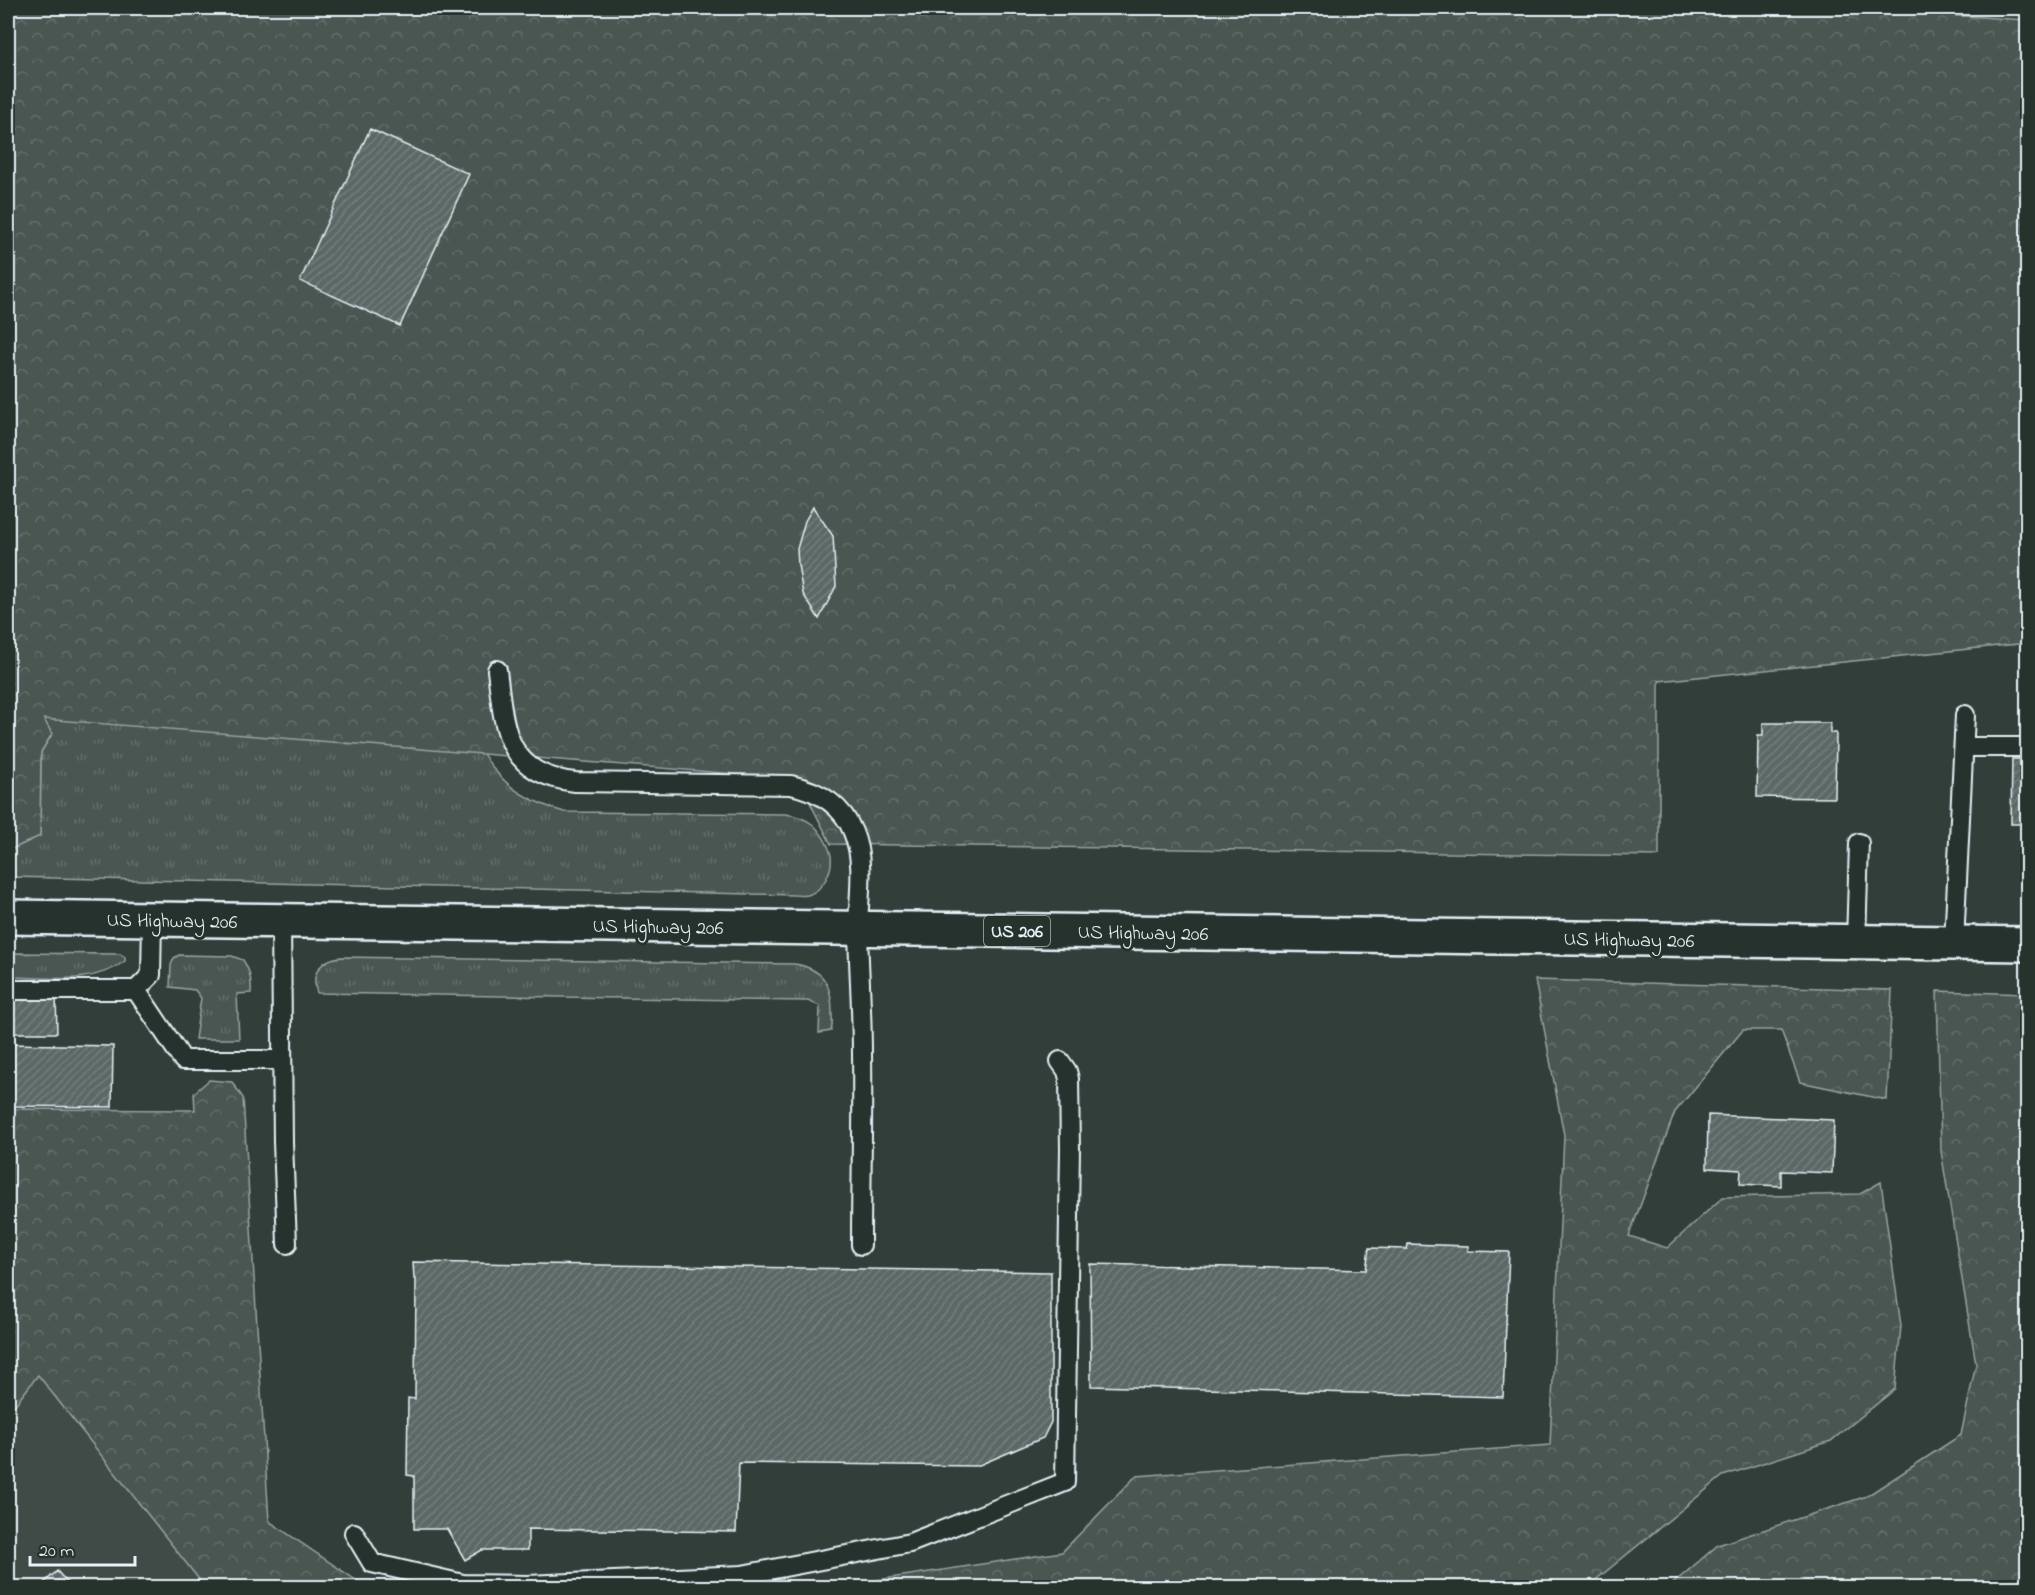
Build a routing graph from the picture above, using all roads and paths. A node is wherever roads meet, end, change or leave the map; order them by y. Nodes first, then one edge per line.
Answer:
1 (496, 670) dead end
2 (1965, 714) dead end
3 (1965, 747) junction
4 (2028, 747) edge
5 (1859, 843) dead end
6 (8, 917) edge
7 (152, 919) junction
8 (281, 921) junction
9 (858, 929) junction
10 (1856, 942) junction
11 (1954, 943) junction
12 (2028, 944) edge
13 (8, 990) edge
14 (136, 990) junction
15 (282, 1060) junction
16 (1060, 1061) dead end
17 (287, 1244) dead end
18 (861, 1245) dead end
19 (354, 1533) dead end

1 - 9 lane
2 - 3 lane
3 - 4 lane
3 - 11 lane
5 - 10 lane
6 - 7 highway, US Highway 206 / US 206
7 - 8 highway, US Highway 206 / US 206
7 - 14 lane
8 - 9 highway, US Highway 206 / US 206
8 - 15 lane
9 - 10 highway, US Highway 206 / US 206
9 - 18 lane
10 - 11 highway, US Highway 206 / US 206
11 - 12 highway, US Highway 206 / US 206
13 - 14 lane
14 - 15 lane
15 - 17 lane
16 - 19 lane

